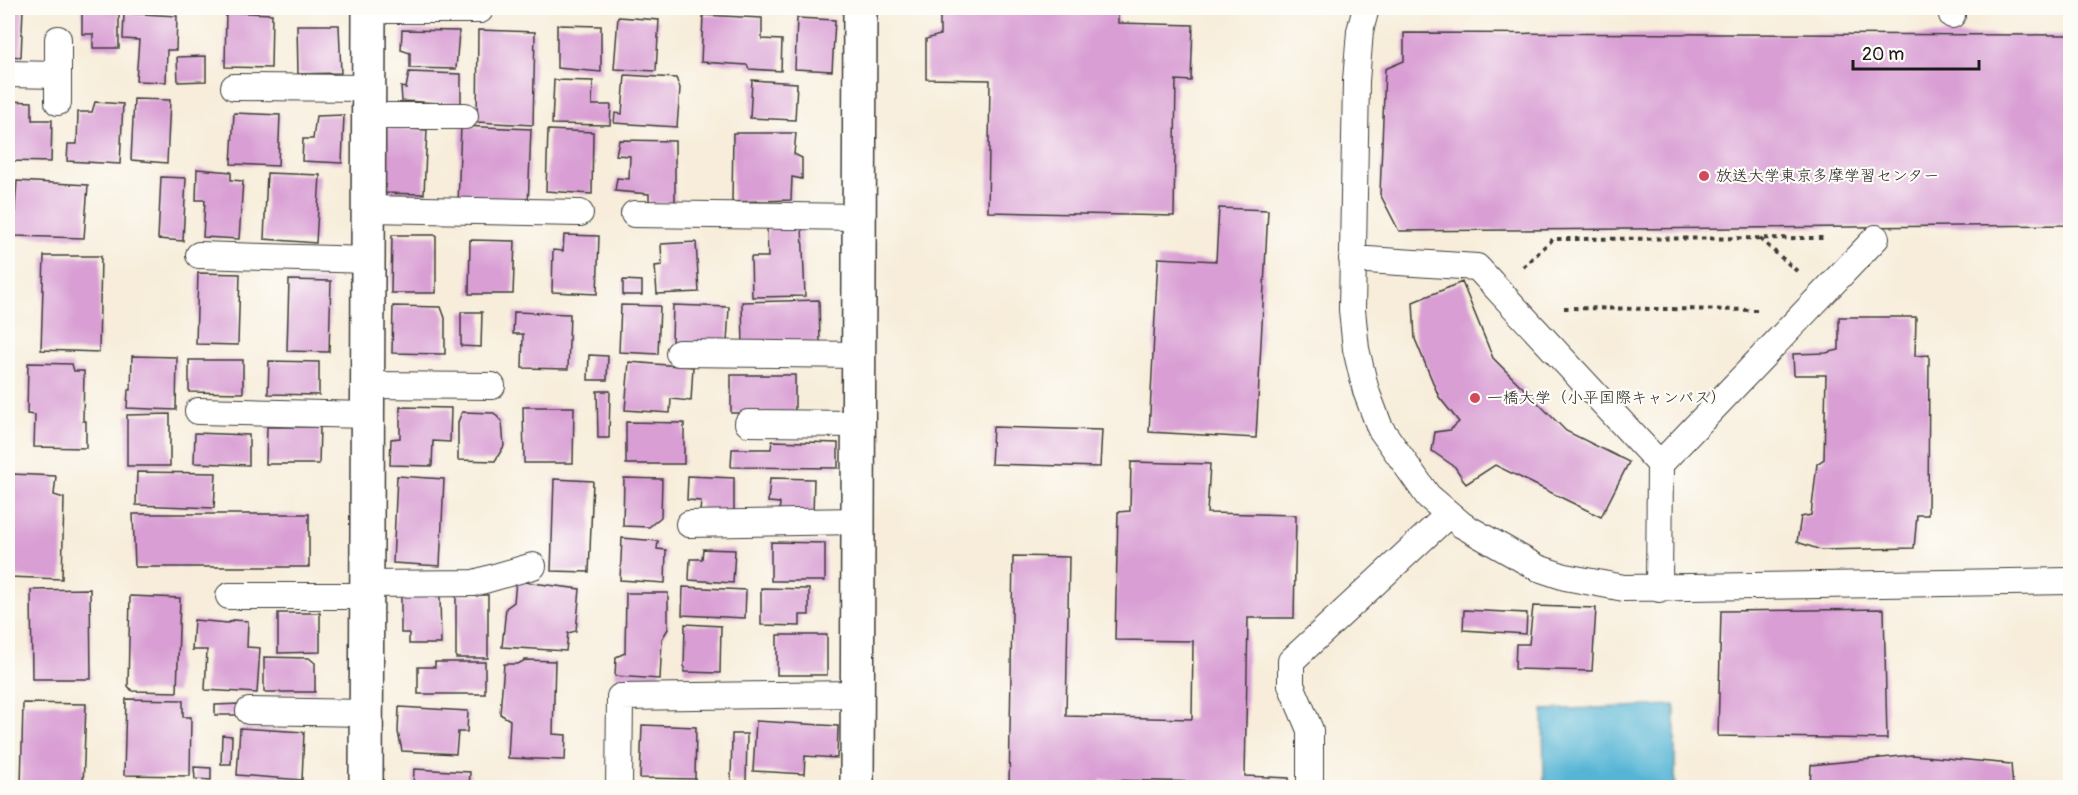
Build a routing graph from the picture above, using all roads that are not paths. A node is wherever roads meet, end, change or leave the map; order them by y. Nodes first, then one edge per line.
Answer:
1 (860, 8) edge
2 (1366, 8) edge
3 (369, 9) edge
4 (480, 10) dead end
5 (58, 39) dead end
6 (8, 74) edge
7 (58, 75) junction
8 (234, 87) dead end
9 (58, 102) dead end
10 (369, 102) junction
11 (465, 116) dead end
12 (369, 209) junction
13 (580, 213) dead end
14 (634, 214) dead end
15 (859, 217) junction
16 (1876, 238) road end
17 (199, 255) dead end
18 (369, 260) junction
19 (1352, 260) junction
20 (679, 352) dead end
21 (859, 355) junction
22 (492, 386) dead end
23 (368, 400) junction
24 (198, 411) dead end
25 (748, 423) dead end
26 (859, 424) junction
27 (1660, 464) junction
28 (1449, 514) junction
29 (859, 521) junction
30 (689, 524) dead end
31 (533, 566) dead end
32 (2070, 581) edge
33 (1659, 588) junction
34 (367, 590) junction
35 (229, 596) dead end
36 (858, 694) junction
37 (249, 711) dead end
38 (367, 713) junction
39 (366, 788) edge
40 (619, 788) edge
41 (857, 788) edge
42 (1310, 788) edge

1 - 15 street
2 - 19 lane
3 - 4 lane
3 - 10 street
5 - 7 lane
6 - 7 lane
7 - 9 lane
8 - 10 lane
10 - 11 lane
10 - 12 street
12 - 13 lane
12 - 18 street
14 - 15 lane
15 - 21 street
16 - 27 lane
17 - 18 lane
18 - 23 street
19 - 27 lane
19 - 28 lane
20 - 21 lane
21 - 26 street
22 - 23 lane
23 - 24 lane
23 - 34 street
25 - 26 lane
26 - 29 street
27 - 33 lane
28 - 33 lane
28 - 42 lane
29 - 30 lane
29 - 36 street
31 - 34 lane
32 - 33 lane
34 - 35 lane
34 - 38 street
36 - 40 lane
36 - 41 street
37 - 38 lane
38 - 39 street

